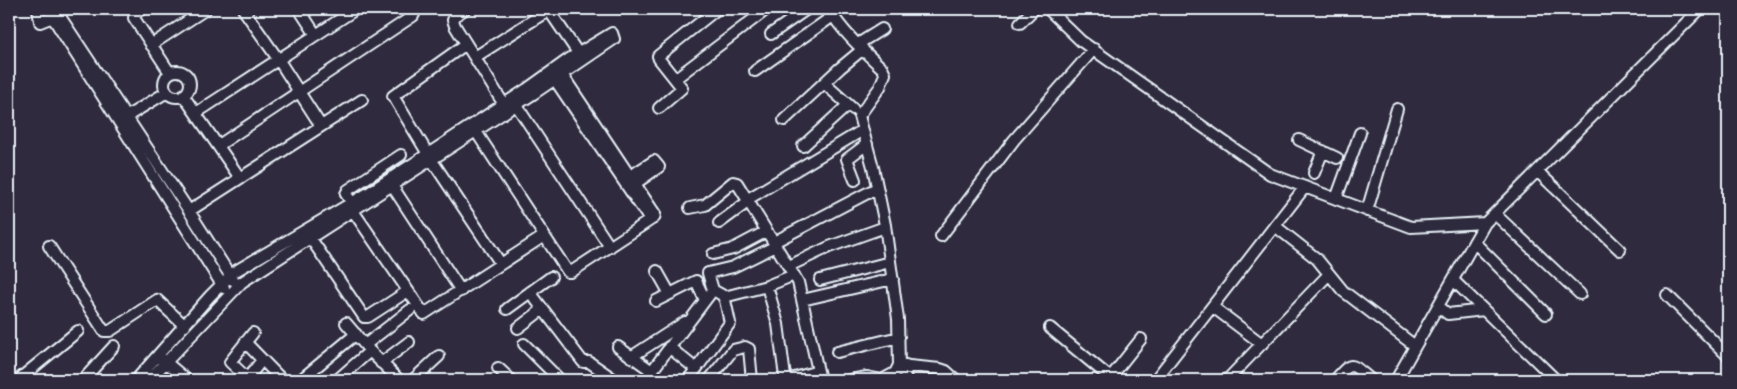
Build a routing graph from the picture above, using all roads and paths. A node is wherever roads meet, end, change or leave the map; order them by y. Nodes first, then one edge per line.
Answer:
1 (38, 9) edge
2 (142, 9) edge
3 (206, 9) edge
4 (242, 9) edge
5 (298, 9) edge
6 (356, 9) edge
7 (412, 9) edge
8 (464, 9) edge
9 (548, 9) edge
10 (717, 9) edge
11 (767, 9) edge
12 (807, 9) edge
13 (1034, 9) edge
14 (1048, 9) edge
15 (1700, 9) edge
16 (831, 12) edge
17 (1020, 23) dead end
18 (882, 29) dead end
19 (771, 34) dead end
20 (316, 35) junction
21 (466, 44) junction
22 (151, 45) junction
23 (861, 47) junction
24 (1094, 49) junction
25 (578, 53) junction
26 (475, 57) junction
27 (278, 59) junction
28 (755, 71) dead end
29 (170, 73) junction
30 (556, 73) junction
31 (676, 78) junction
32 (824, 83) junction
33 (167, 92) junction
34 (298, 93) junction
35 (183, 96) junction
36 (362, 100) dead end
37 (510, 102) junction
38 (848, 105) junction
39 (659, 108) dead end
40 (1397, 109) dead end
41 (196, 113) junction
42 (859, 116) junction
43 (125, 120) junction
44 (784, 120) dead end
45 (321, 126) junction
46 (473, 128) junction
47 (864, 130) junction
48 (1360, 133) dead end
49 (1299, 140) dead end
50 (867, 144) junction
51 (219, 145) junction
52 (803, 146) dead end
53 (1323, 151) junction
54 (400, 155) dead end
55 (430, 157) junction
56 (1337, 158) dead end
57 (1537, 172) junction
58 (1314, 173) dead end
59 (240, 178) junction
60 (856, 180) dead end
61 (390, 183) junction
62 (1305, 187) junction
63 (878, 188) junction
64 (1336, 199) junction
65 (748, 200) junction
66 (351, 206) junction
67 (690, 208) dead end
68 (189, 211) junction
69 (1367, 211) junction
70 (1495, 214) junction
71 (719, 223) dead end
72 (1485, 224) junction
73 (1275, 226) junction
74 (885, 227) junction
75 (767, 231) junction
76 (308, 234) junction
77 (544, 236) junction
78 (941, 236) dead end
79 (1474, 242) junction
80 (775, 244) junction
81 (50, 246) dead end
82 (610, 247) junction
83 (1620, 250) dead end
84 (713, 254) dead end
85 (890, 262) junction
86 (501, 264) junction
87 (657, 271) dead end
88 (791, 271) junction
89 (1329, 274) junction
90 (230, 276) junction
91 (551, 277) dead end
92 (892, 279) junction
93 (820, 280) dead end
94 (1453, 280) junction
95 (222, 284) junction
96 (237, 286) junction
97 (767, 286) junction
98 (713, 290) junction
99 (408, 291) junction
100 (460, 291) junction
101 (530, 292) junction
102 (670, 294) junction
103 (1580, 294) dead end
104 (229, 295) junction
105 (1667, 295) dead end
106 (724, 298) junction
107 (705, 300) junction
108 (802, 300) junction
109 (656, 301) dead end
110 (1438, 306) junction
111 (1213, 307) junction
112 (507, 309) dead end
113 (543, 309) junction
114 (410, 310) dead end
115 (1484, 310) junction
116 (1546, 314) dead end
117 (691, 318) junction
118 (346, 323) dead end
119 (185, 326) junction
120 (518, 328) dead end
121 (1050, 328) dead end
122 (78, 331) dead end
123 (253, 333) dead end
124 (356, 334) junction
125 (899, 338) junction
126 (1141, 339) dead end
127 (245, 342) junction
128 (409, 342) dead end
129 (524, 344) dead end
130 (1262, 344) junction
131 (114, 346) dead end
132 (1415, 346) junction
133 (618, 347) dead end
134 (367, 348) junction
135 (669, 348) junction
136 (837, 352) dead end
137 (439, 356) dead end
138 (1728, 356) edge
139 (631, 357) junction
140 (162, 359) junction
141 (262, 360) junction
142 (381, 363) junction
143 (902, 365) junction
144 (498, 368) dead end
145 (696, 369) junction
146 (652, 371) junction
147 (819, 376) edge
148 (304, 377) dead end
149 (1112, 379) edge
150 (1554, 379) edge
151 (18, 380) edge
152 (83, 380) edge
153 (136, 380) edge
154 (149, 380) edge
155 (187, 380) edge
156 (248, 380) edge
157 (282, 380) edge
158 (337, 380) edge
159 (399, 380) edge
160 (414, 380) edge
161 (511, 380) edge
162 (560, 380) edge
163 (615, 380) edge
164 (645, 380) edge
165 (688, 380) edge
166 (709, 380) edge
167 (752, 380) edge
168 (850, 380) edge
169 (882, 380) edge
170 (905, 380) edge
171 (956, 380) edge
172 (1155, 380) edge
173 (1227, 380) edge
174 (1335, 380) edge
175 (1371, 380) edge
176 (1396, 380) edge

1 - 43 street
2 - 22 street
3 - 22 street
4 - 27 street
5 - 20 street
6 - 20 street
7 - 34 street
8 - 21 street
9 - 25 street
9 - 26 street
10 - 31 street
11 - 31 street
12 - 19 street
13 - 17 street
14 - 24 street
15 - 57 street
16 - 23 street
16 - 28 street
18 - 23 street
20 - 27 street
21 - 26 street
21 - 55 street
22 - 29 street
23 - 32 street
23 - 42 street
24 - 62 street
24 - 78 street
25 - 30 street
25 - 30 street
26 - 37 street
27 - 34 street
27 - 41 street
29 - 33 street
29 - 35 street
30 - 37 street
30 - 82 street
31 - 39 street
32 - 38 street
32 - 44 street
33 - 35 street
33 - 43 street
34 - 45 street
34 - 51 street
35 - 41 street
36 - 45 street
37 - 46 street
37 - 82 street
38 - 42 street
38 - 52 street
40 - 69 street
41 - 51 street
42 - 47 street
43 - 68 street
43 - 95 street
45 - 59 street
46 - 55 street
46 - 77 street
47 - 50 street
47 - 65 street
48 - 64 street
49 - 53 street
50 - 60 street
50 - 63 street
51 - 59 street
53 - 56 street
53 - 58 street
54 - 66 street
55 - 61 street
55 - 86 street
57 - 70 street
57 - 83 street
59 - 68 street
61 - 66 street
61 - 100 street
62 - 64 street
62 - 73 street
63 - 74 street
63 - 80 street
64 - 69 street
65 - 67 street
65 - 71 street
65 - 75 street
66 - 76 street
66 - 99 street
68 - 90 street
69 - 72 street
70 - 72 street
70 - 103 street
72 - 79 street
73 - 89 street
73 - 111 street
74 - 85 street
74 - 88 street
75 - 80 street
75 - 84 street
76 - 90 street
76 - 96 street
76 - 99 street
77 - 82 street
77 - 86 street
79 - 94 street
79 - 116 street
80 - 88 street
80 - 98 street
81 - 119 street
85 - 92 street
85 - 93 street
86 - 100 street
87 - 102 street
88 - 97 street
88 - 108 street
89 - 130 street
89 - 132 street
90 - 95 street
90 - 96 street
91 - 101 street
92 - 108 street
92 - 125 street
94 - 110 street
94 - 115 street
95 - 104 street
95 - 119 street
96 - 104 street
97 - 106 street
97 - 147 street
98 - 106 street
98 - 107 street
99 - 100 street
101 - 112 street
101 - 113 street
102 - 107 street
102 - 109 street
104 - 140 street
105 - 138 street
106 - 145 street
107 - 117 street
108 - 147 street
110 - 115 street
110 - 132 street
111 - 130 street
111 - 172 street
113 - 120 street
113 - 163 street
114 - 134 street
115 - 150 street
117 - 135 street
117 - 139 street
118 - 124 street
119 - 140 street
121 - 149 street
122 - 151 street
123 - 127 street
124 - 134 street
124 - 148 street
125 - 136 street
125 - 143 street
126 - 149 street
127 - 141 street
127 - 156 street
128 - 142 street
129 - 162 street
130 - 173 street
131 - 152 street
132 - 176 street
133 - 139 street
134 - 142 street
134 - 158 street
135 - 145 street
135 - 146 street
137 - 160 street
139 - 146 street
140 - 153 street
140 - 154 street
140 - 155 street
141 - 156 street
141 - 157 street
142 - 159 street
143 - 169 street
143 - 170 street
143 - 171 street
144 - 161 street
145 - 165 street
146 - 164 street
166 - 167 street
168 - 169 street
174 - 175 street

